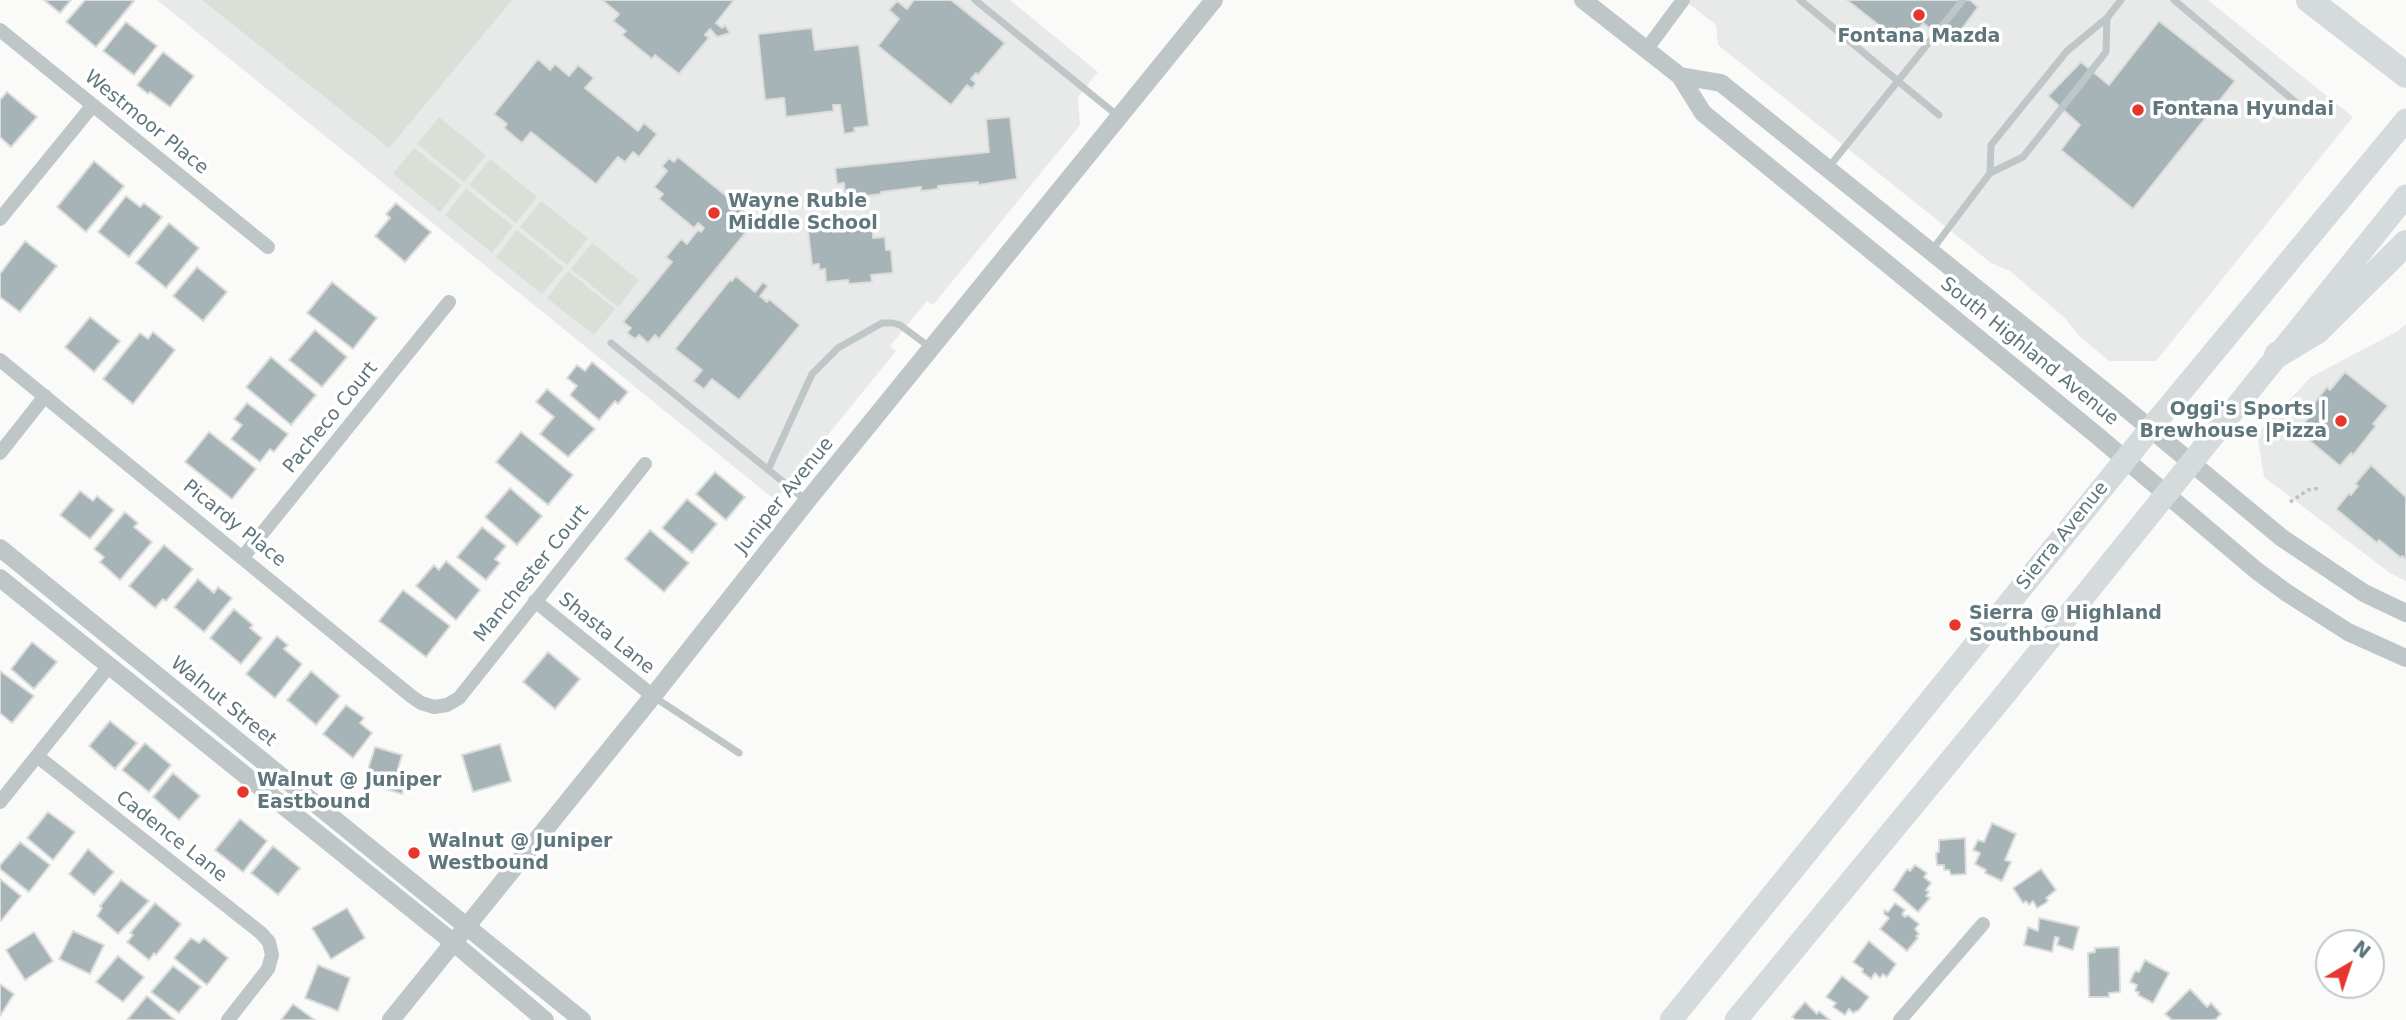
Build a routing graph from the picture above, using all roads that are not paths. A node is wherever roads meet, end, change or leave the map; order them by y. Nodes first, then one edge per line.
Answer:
1 (975, 0) edge
2 (1214, 0) edge
3 (1583, 0) edge
4 (1683, 0) edge
5 (1800, 0) edge
6 (1963, 0) edge
7 (2122, 0) edge
8 (2174, 0) edge
9 (2309, 0) edge
10 (2107, 18) junction
11 (0, 30) edge
12 (1646, 50) junction
13 (2406, 75) edge
14 (1680, 76) junction
15 (1898, 82) junction
16 (93, 105) junction
17 (2299, 106) dead end
18 (1939, 115) dead end
19 (1118, 116) junction
20 (2406, 120) edge
21 (1827, 169) junction
22 (1990, 173) junction
23 (2406, 195) edge
24 (0, 219) edge
25 (2406, 243) edge
26 (268, 247) dead end
27 (1931, 252) junction
28 (449, 302) dead end
29 (611, 343) dead end
30 (932, 348) junction
31 (2277, 355) junction
32 (0, 360) edge
33 (45, 396) junction
34 (2151, 428) junction
35 (0, 453) edge
36 (2126, 459) junction
37 (2192, 461) junction
38 (645, 464) dead end
39 (768, 470) junction
40 (2166, 494) junction
41 (807, 501) junction
42 (0, 548) edge
43 (243, 557) junction
44 (0, 578) edge
45 (535, 601) junction
46 (2406, 613) edge
47 (2406, 658) edge
48 (109, 666) junction
49 (653, 696) junction
50 (447, 705) joint
51 (739, 753) dead end
52 (37, 755) junction
53 (0, 802) edge
54 (1983, 924) dead end
55 (467, 927) junction
56 (454, 943) junction
57 (228, 1020) edge
58 (391, 1020) edge
59 (545, 1020) edge
60 (583, 1020) edge
61 (1671, 1020) edge
62 (1736, 1020) edge
63 (1900, 1020) edge

1 - 19 lane
2 - 19 street, Juniper Avenue
3 - 12 street, South Highland Avenue
4 - 12 street
5 - 15 lane
6 - 15 lane
7 - 10 lane
8 - 17 lane
9 - 13 highway
10 - 22 lane
10 - 22 lane
11 - 16 street, Westmoor Place
12 - 14 street, South Highland Avenue
14 - 21 street, South Highland Avenue
14 - 36 street, South Highland Avenue
15 - 18 lane
15 - 21 lane
16 - 24 street
16 - 26 street, Westmoor Place
19 - 30 street, Juniper Avenue
20 - 34 main road, Sierra Avenue
21 - 27 street, South Highland Avenue
22 - 27 lane
23 - 31 main road
25 - 31 highway
27 - 34 street, South Highland Avenue
28 - 43 street, Pacheco Court
29 - 39 lane
30 - 39 lane
30 - 41 street, Juniper Avenue
31 - 37 main road
32 - 33 street, Picardy Place
33 - 35 street
33 - 43 street, Picardy Place
34 - 36 main road, Sierra Avenue
34 - 37 street, South Highland Avenue
36 - 40 street, South Highland Avenue
36 - 61 main road, Sierra Avenue
37 - 40 main road
37 - 46 street, South Highland Avenue
38 - 45 street, Manchester Court
39 - 41 lane
40 - 47 street, South Highland Avenue
40 - 62 main road
41 - 49 street, Juniper Avenue
42 - 55 street, Walnut Street
43 - 50 street, Picardy Place
44 - 48 street
45 - 49 street, Shasta Lane
45 - 50 street, Manchester Court
48 - 52 street
48 - 56 street
49 - 51 lane
49 - 55 street, Juniper Avenue
52 - 53 street
52 - 57 street, Cadence Lane
54 - 63 street
55 - 56 street, Juniper Avenue
55 - 60 street, Walnut Street
56 - 58 street, Juniper Avenue
56 - 59 street

